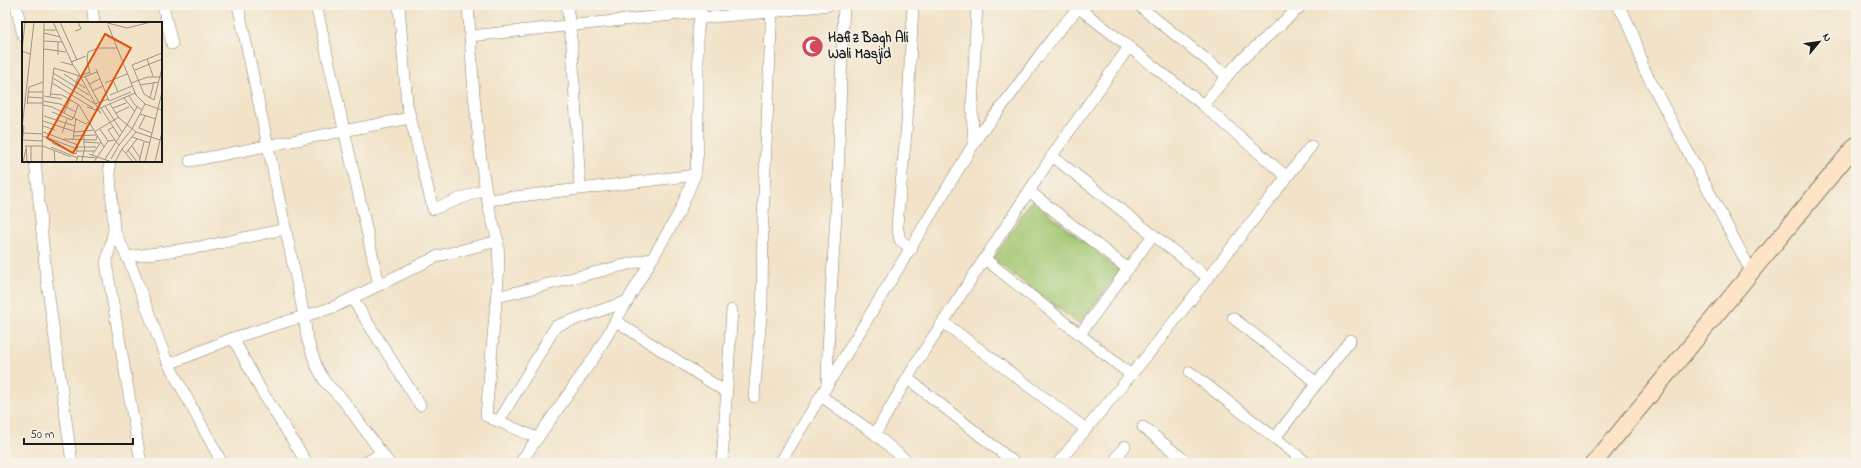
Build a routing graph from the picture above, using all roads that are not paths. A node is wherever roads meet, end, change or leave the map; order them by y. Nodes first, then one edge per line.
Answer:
1 (16, 5) edge
2 (92, 5) edge
3 (163, 5) edge
4 (238, 5) edge
5 (316, 5) edge
6 (399, 5) edge
7 (468, 5) edge
8 (567, 5) edge
9 (828, 5) edge
10 (844, 5) edge
11 (913, 5) edge
12 (977, 5) edge
13 (1138, 5) edge
14 (1302, 5) edge
15 (1617, 5) edge
16 (1080, 6) edge
17 (772, 9) edge
18 (701, 12) edge
19 (94, 22) edge
20 (569, 25) junction
21 (22, 32) edge
22 (470, 36) junction
23 (172, 44) dead end
24 (1130, 47) junction
25 (1227, 76) junction
26 (1203, 105) junction
27 (410, 118) junction
28 (345, 131) junction
29 (1856, 145) edge
30 (974, 146) junction
31 (1311, 146) dead end
32 (268, 147) junction
33 (1052, 156) junction
34 (190, 161) dead end
35 (35, 162) edge
36 (109, 162) edge
37 (695, 175) junction
38 (1287, 177) junction
39 (580, 188) junction
40 (1029, 191) junction
41 (487, 195) junction
42 (285, 229) junction
43 (114, 230) junction
44 (1153, 235) junction
45 (498, 241) junction
46 (912, 249) junction
47 (128, 258) junction
48 (653, 258) junction
49 (985, 259) junction
50 (1128, 269) junction
51 (1751, 271) junction
52 (1207, 278) junction
53 (379, 285) junction
54 (497, 297) junction
55 (352, 298) junction
56 (628, 301) junction
57 (732, 310) dead end
58 (304, 316) junction
59 (1233, 318) dead end
60 (616, 321) junction
61 (943, 322) junction
62 (1080, 334) junction
63 (233, 338) junction
64 (1350, 340) dead end
65 (169, 364) junction
66 (1190, 372) dead end
67 (1131, 375) junction
68 (907, 378) junction
69 (1317, 383) junction
70 (824, 391) junction
71 (726, 392) junction
72 (754, 397) dead end
73 (420, 405) dead end
74 (499, 421) junction
75 (1143, 427) dead end
76 (1086, 429) junction
77 (874, 434) junction
78 (537, 438) junction
79 (1275, 438) junction
80 (1125, 446) dead end
81 (382, 453) junction
82 (1300, 461) edge
83 (72, 463) edge
84 (141, 463) edge
85 (222, 463) edge
86 (307, 463) edge
87 (365, 463) edge
88 (389, 463) edge
89 (520, 463) edge
90 (722, 463) edge
91 (780, 463) edge
92 (909, 463) edge
93 (1015, 463) edge
94 (1058, 463) edge
95 (1113, 463) edge
96 (1188, 463) edge
97 (1594, 463) edge

1 - 21 street
2 - 19 street
3 - 23 street
4 - 32 street
5 - 28 street
6 - 27 street
7 - 22 street
8 - 20 street
9 - 17 street
10 - 70 street
11 - 46 street
12 - 30 street
13 - 25 street
14 - 25 street
15 - 51 street
16 - 24 street
16 - 30 street
17 - 18 street
17 - 72 street
18 - 20 street
18 - 37 street
20 - 22 street
20 - 39 street
22 - 41 street
24 - 26 street
24 - 33 street
25 - 26 street
26 - 38 street
27 - 28 street
27 - 41 street
28 - 32 street
28 - 53 street
29 - 51 street
30 - 46 street
31 - 38 street
32 - 34 street
32 - 42 street
33 - 40 street
33 - 44 street
35 - 83 street
36 - 43 street
37 - 39 street
37 - 48 street
38 - 52 street
39 - 41 street
40 - 49 street
40 - 50 street
41 - 45 street
42 - 47 street
42 - 58 street
43 - 47 street
43 - 84 street
44 - 50 street
44 - 52 street
45 - 53 street
45 - 54 street
46 - 70 street
47 - 65 street
48 - 54 street
48 - 56 street
49 - 61 street
49 - 62 street
50 - 62 street
51 - 97 street
52 - 67 street
53 - 55 street
54 - 74 street
55 - 58 street
55 - 73 street
56 - 60 street
56 - 74 street
57 - 71 street
58 - 63 street
58 - 81 street
59 - 69 street
60 - 71 street
60 - 78 street
61 - 68 street
61 - 76 street
62 - 67 street
63 - 65 street
63 - 86 street
64 - 69 street
65 - 85 street
66 - 79 street
67 - 76 street
68 - 77 street
68 - 93 street
69 - 79 street
70 - 77 street
70 - 91 street
71 - 90 street
74 - 78 street
75 - 96 street
76 - 94 street
77 - 92 street
78 - 89 street
79 - 82 street
80 - 95 street
81 - 87 street
81 - 88 street

